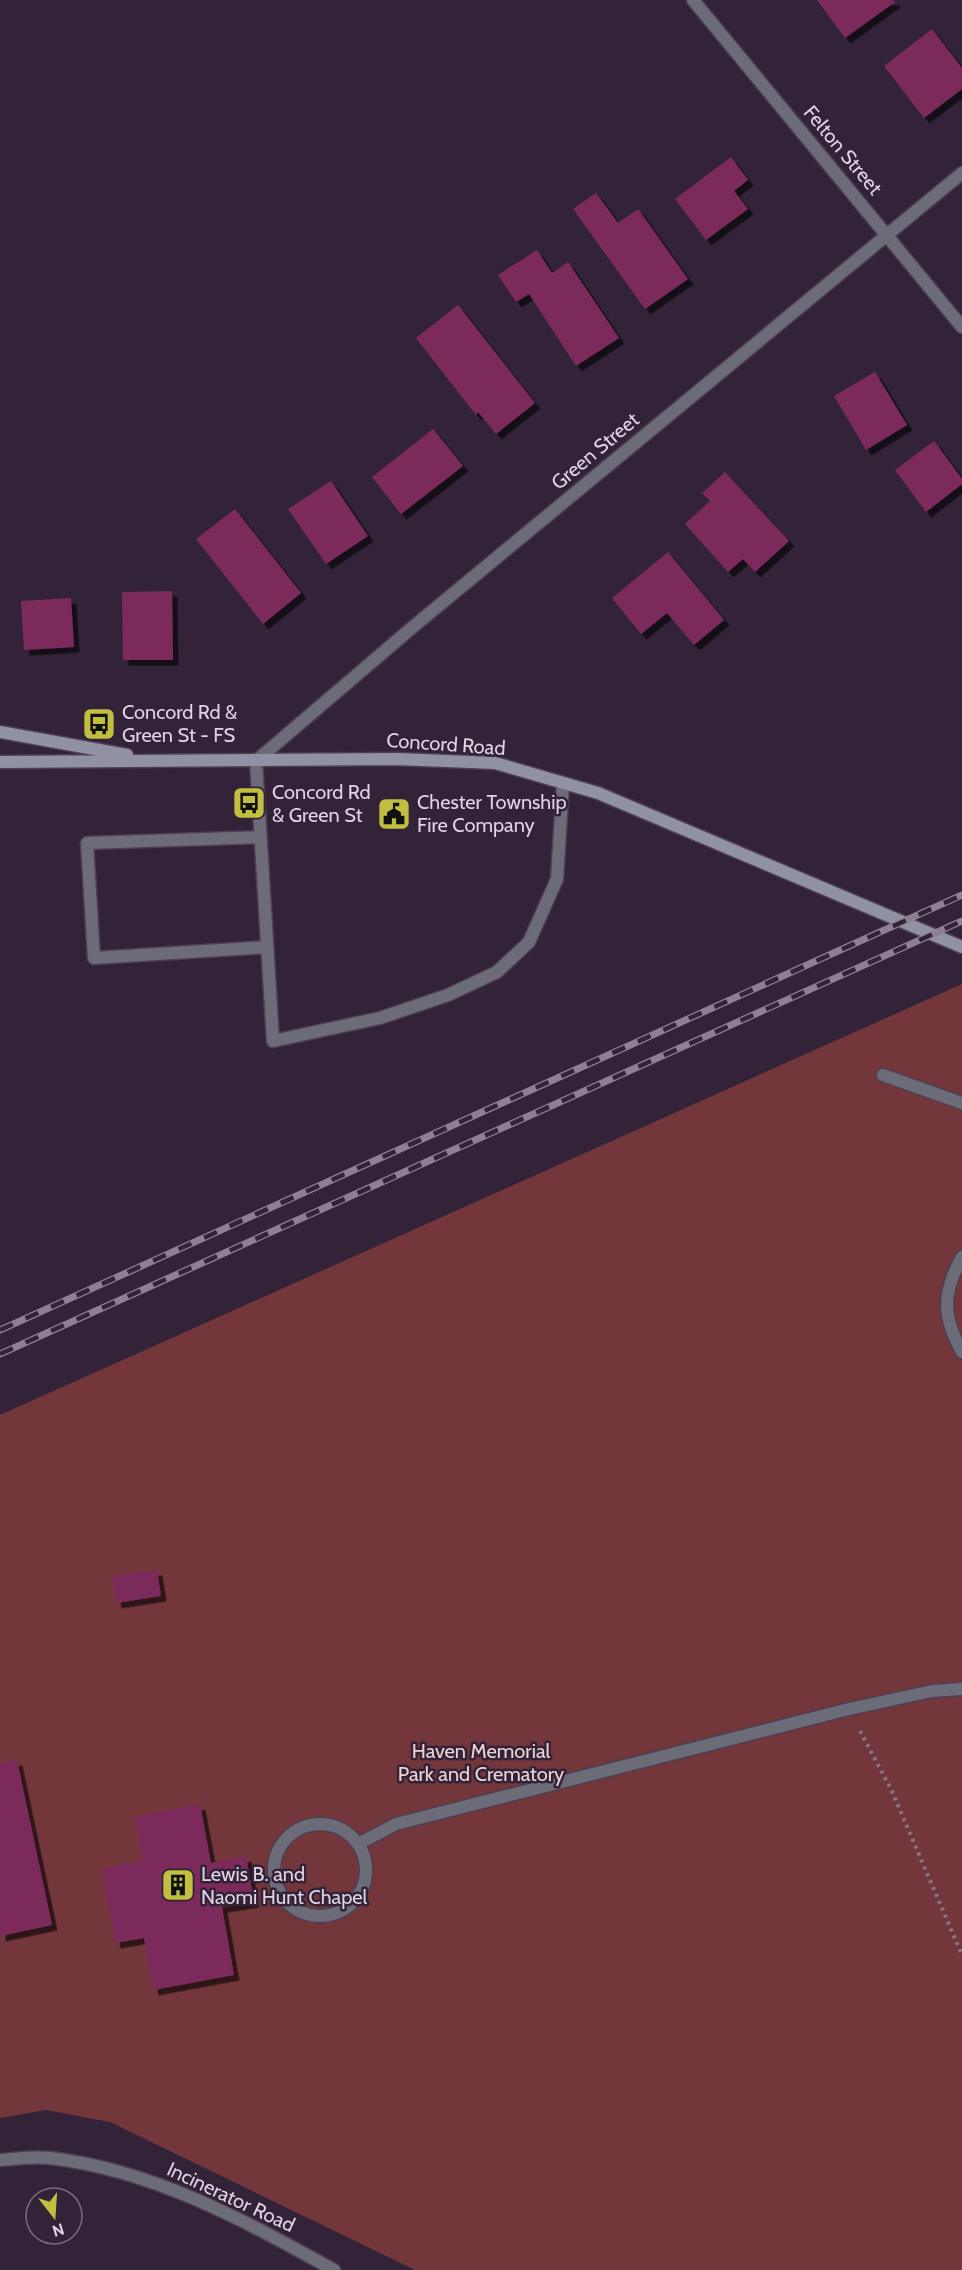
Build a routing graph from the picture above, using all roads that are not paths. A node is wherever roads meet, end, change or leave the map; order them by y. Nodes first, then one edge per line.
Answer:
1 (693, 0) edge
2 (962, 173) edge
3 (888, 233) junction
4 (962, 327) edge
5 (0, 732) edge
6 (152, 759) junction
7 (256, 761) junction
8 (0, 762) edge
9 (562, 783) junction
10 (260, 837) junction
11 (267, 947) junction
12 (962, 947) edge
13 (883, 1075) dead end
14 (962, 1103) edge
15 (962, 1257) edge
16 (962, 1352) edge
17 (962, 1689) edge
18 (358, 1844) junction
19 (0, 2160) edge
20 (334, 2270) edge

1 - 3 street, Felton Street
2 - 3 street, Green Street
3 - 4 street, Felton Street
3 - 7 street, Green Street
5 - 6 main road
6 - 7 main road, Concord Road
6 - 8 main road, Concord Road
7 - 9 main road, Concord Road
7 - 10 street
9 - 11 street
9 - 12 main road, Concord Road
10 - 11 street
10 - 11 street
13 - 14 street
15 - 16 street
17 - 18 street
18 - 18 street
19 - 20 street, Incinerator Road

